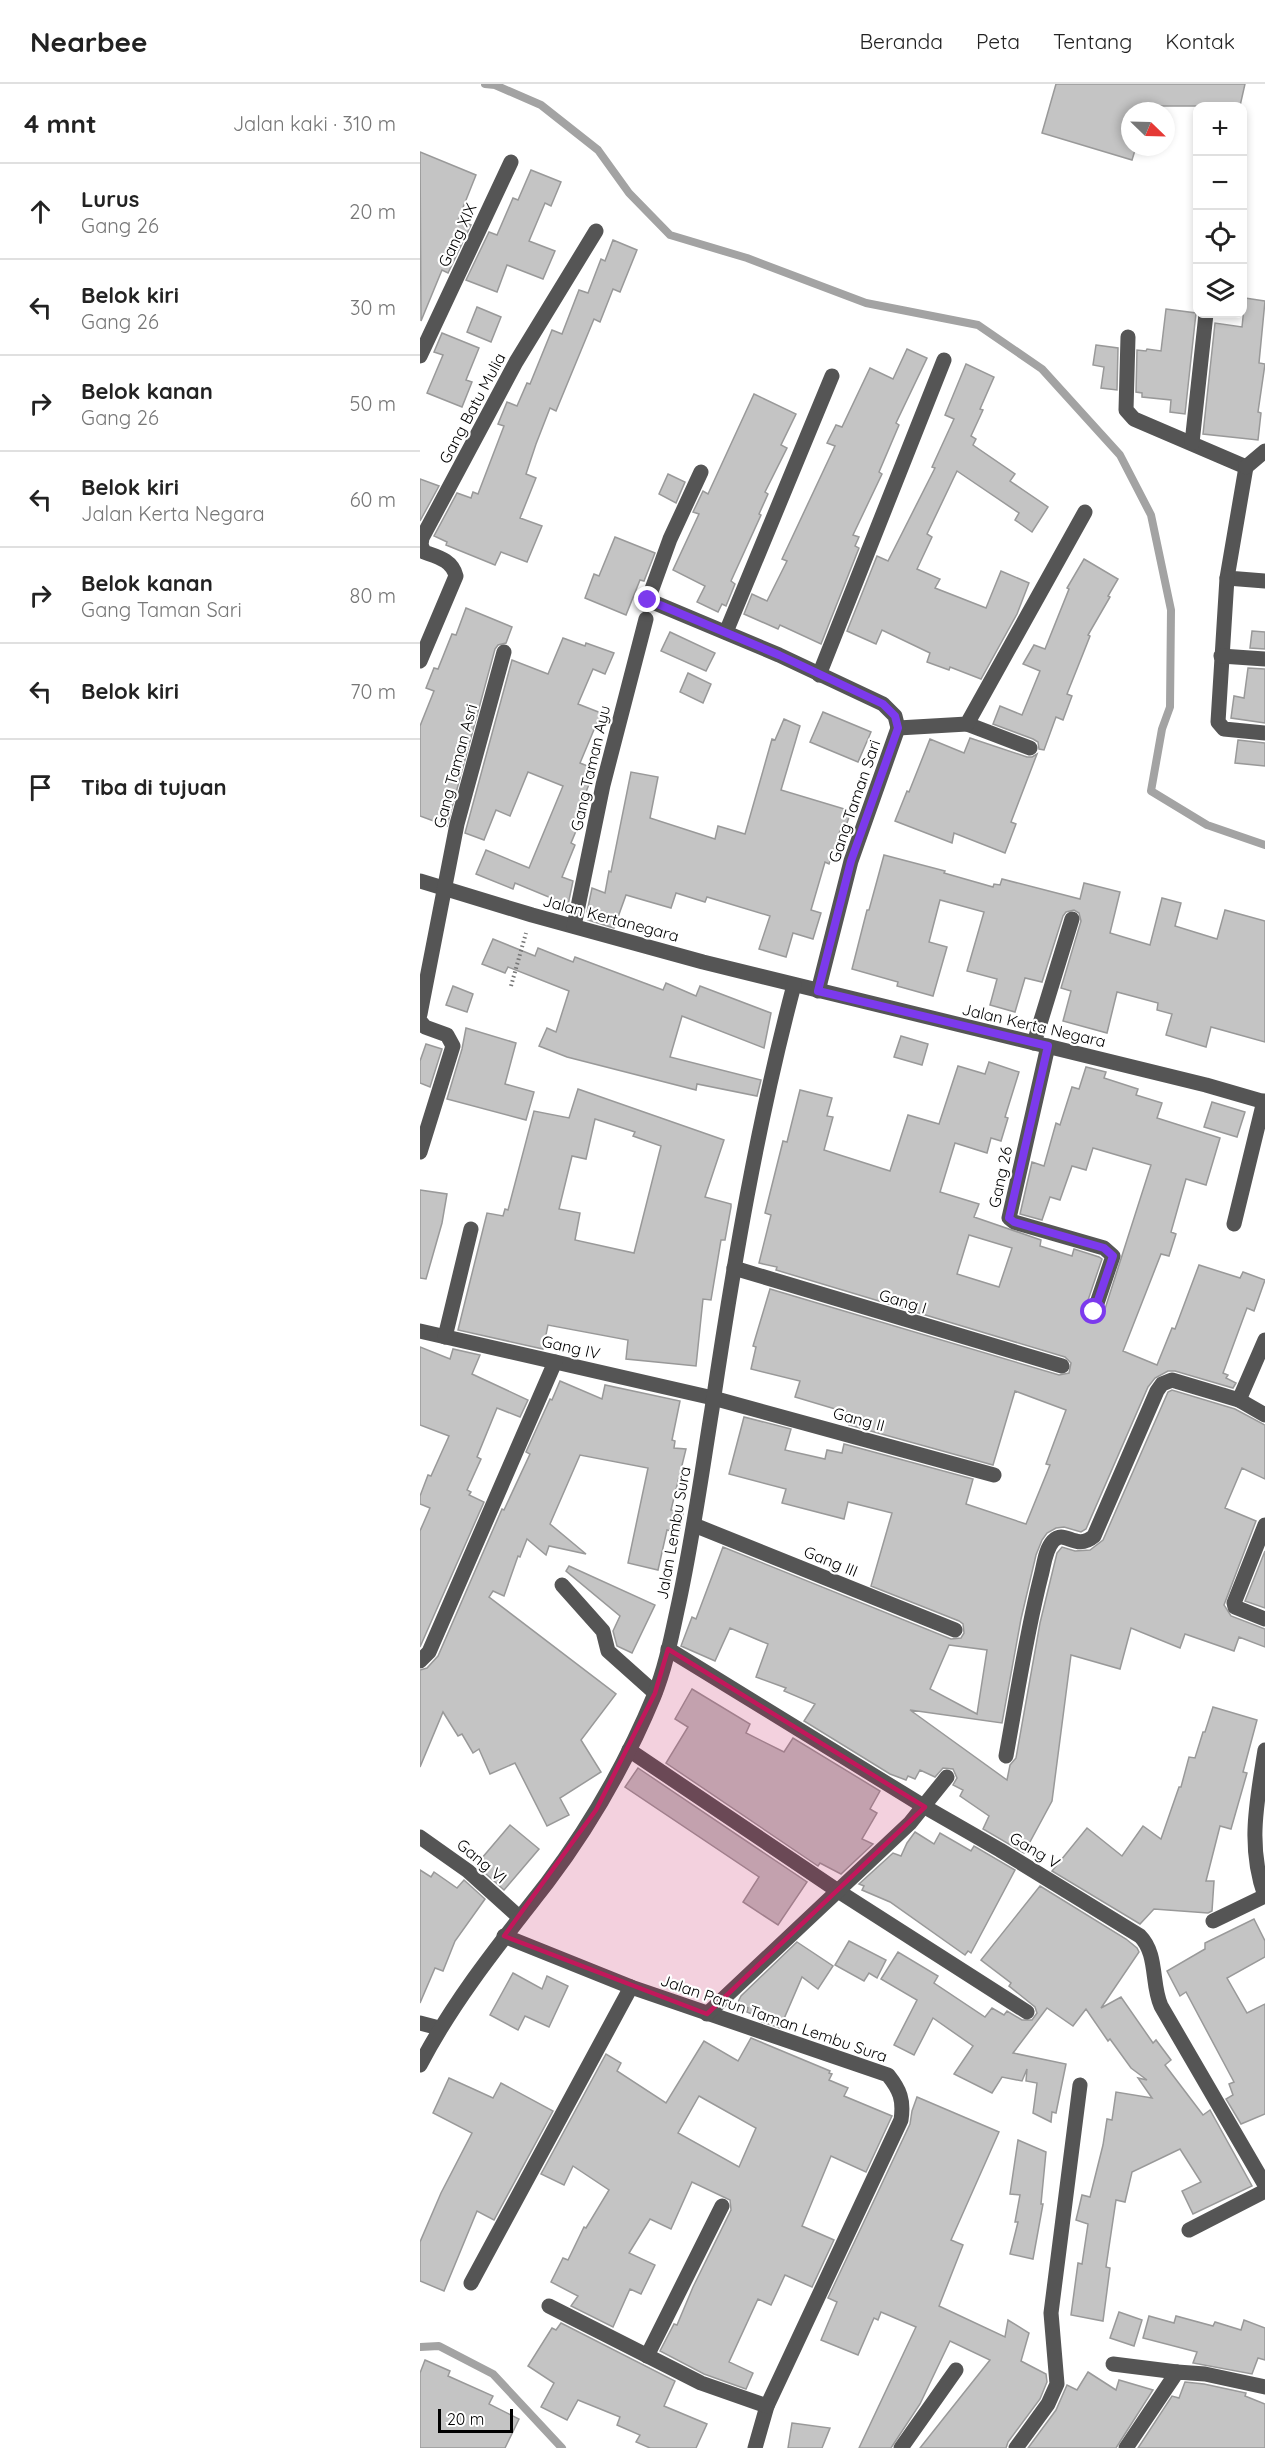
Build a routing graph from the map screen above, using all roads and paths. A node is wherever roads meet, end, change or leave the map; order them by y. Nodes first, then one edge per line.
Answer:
1 (511, 162) dead end
2 (596, 231) dead end
3 (1206, 318) edge
4 (1128, 337) dead end
5 (420, 356) edge
6 (944, 360) dead end
7 (832, 376) dead end
8 (1192, 444) junction
9 (1265, 451) edge
10 (1246, 467) junction
11 (701, 472) dead end
12 (1085, 512) dead end
13 (1227, 578) junction
14 (1265, 581) edge
15 (646, 620) dead end
16 (726, 632) junction
17 (504, 652) dead end
18 (1221, 656) junction
19 (1265, 659) edge
20 (420, 661) edge
21 (819, 675) junction
22 (966, 724) junction
23 (898, 728) junction
24 (1265, 733) edge
25 (1030, 748) dead end
26 (420, 881) edge
27 (445, 890) junction
28 (532, 915) junction
29 (1072, 919) dead end
30 (574, 926) junction
31 (794, 985) junction
32 (511, 986) dead end
33 (818, 991) junction
34 (420, 1014) edge
35 (420, 1021) edge
36 (1041, 1045) junction
37 (1264, 1101) edge
38 (420, 1152) edge
39 (1234, 1224) dead end
40 (471, 1229) dead end
41 (735, 1268) junction
42 (1094, 1312) dead end
43 (420, 1331) edge
44 (445, 1337) junction
45 (1265, 1340) edge
46 (555, 1362) junction
47 (1062, 1366) dead end
48 (713, 1398) junction
49 (1239, 1400) junction
50 (1265, 1415) edge
51 (994, 1475) dead end
52 (694, 1525) junction
53 (1265, 1525) edge
54 (562, 1584) dead end
55 (1265, 1619) edge
56 (955, 1630) dead end
57 (668, 1649) junction
58 (420, 1661) edge
59 (655, 1693) junction
60 (629, 1750) junction
61 (1265, 1750) edge
62 (1006, 1756) dead end
63 (947, 1777) dead end
64 (925, 1808) junction
65 (420, 1837) edge
66 (838, 1892) junction
67 (1265, 1896) edge
68 (519, 1917) junction
69 (1213, 1921) dead end
70 (504, 1936) junction
71 (631, 1987) junction
72 (1027, 2012) dead end
73 (706, 2014) junction
74 (420, 2023) edge
75 (439, 2028) junction
76 (420, 2065) edge
77 (1080, 2085) dead end
78 (1265, 2186) edge
79 (1265, 2191) edge
80 (722, 2206) dead end
81 (1189, 2230) dead end
82 (471, 2283) dead end
83 (549, 2306) dead end
84 (647, 2356) junction
85 (1113, 2364) dead end
86 (956, 2370) dead end
87 (1178, 2372) junction
88 (1265, 2386) edge
89 (766, 2406) junction
90 (755, 2448) edge
91 (901, 2448) edge
92 (1017, 2448) edge
93 (1126, 2448) edge

1 - 5 street, Gang XIX
2 - 20 street, Gang Batu Mulia
3 - 8 street
4 - 8 street
6 - 21 street
7 - 16 street
8 - 10 street
9 - 10 street
10 - 13 street
11 - 16 street
12 - 22 street
13 - 14 street
13 - 18 street
15 - 30 street, Gang Taman Ayu
16 - 21 street
17 - 27 street, Gang Taman Asri
18 - 19 street
18 - 24 street
21 - 23 street
22 - 23 street
22 - 25 street
23 - 33 street, Gang Taman Sari
26 - 27 street, Jalan Kertanegara
27 - 28 street, Jalan Kertanegara
27 - 34 street, Gang Taman Asri
28 - 30 street, Jalan Kertanegara
28 - 32 path
29 - 36 street
30 - 31 street, Jalan Kertanegara
31 - 33 street, Jalan Kerta Negara
31 - 41 street, Jalan Lembu Sura
33 - 36 street, Jalan Kerta Negara
35 - 38 street
36 - 37 street, Jalan Kerta Negara
36 - 42 street, Gang 26
37 - 39 street
40 - 44 street
41 - 47 street, Gang I
41 - 48 street, Jalan Lembu Sura
43 - 44 street, Gang IV
44 - 46 street, Gang IV
45 - 49 street
46 - 48 street, Gang IV
46 - 58 street
48 - 51 street, Gang II
48 - 52 street, Jalan Lembu Sura
49 - 50 street
49 - 62 street
52 - 56 street, Gang III
52 - 57 street, Jalan Lembu Sura
53 - 55 street
54 - 59 street
57 - 59 street, Jalan Lembu Sura
57 - 64 street, Gang V
59 - 60 street, Jalan Lembu Sura
60 - 66 street
60 - 68 street, Jalan Lembu Sura
61 - 67 street
63 - 64 street
64 - 66 street
64 - 78 street, Gang V
65 - 68 street, Gang VI
66 - 72 street
66 - 73 street
67 - 69 street
68 - 70 street, Jalan Lembu Sura
70 - 71 street, Jalan Parun Taman Lembu Sura
70 - 75 street, Jalan Lembu Sura
71 - 73 street, Jalan Parun Taman Lembu Sura
71 - 82 street
73 - 89 street, Jalan Parun Taman Lembu Sura
74 - 75 street
75 - 76 street, Jalan Lembu Sura
77 - 92 street
79 - 81 street
80 - 84 street
83 - 84 street
84 - 89 street
85 - 87 street
86 - 91 street
87 - 88 street
87 - 93 street
89 - 90 street, Jalan Parun Taman Lembu Sura

